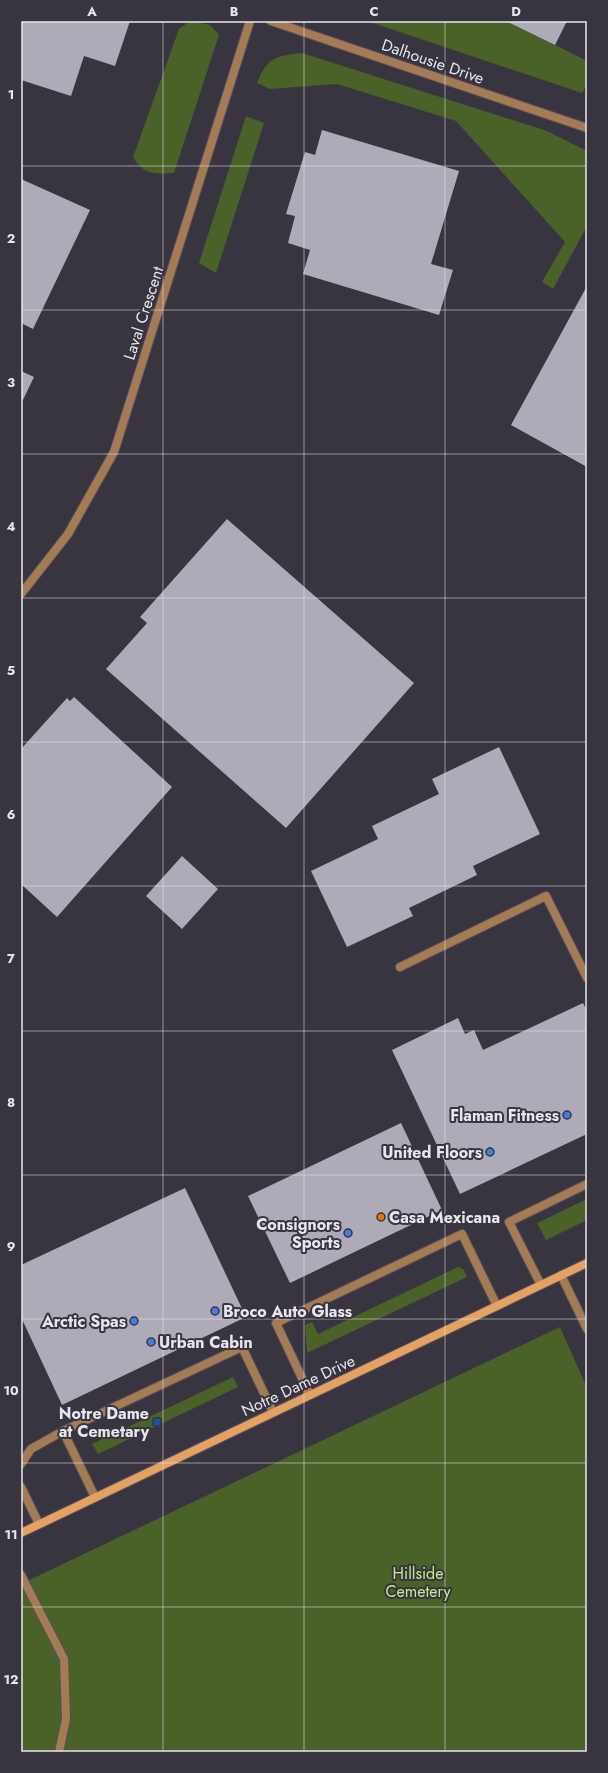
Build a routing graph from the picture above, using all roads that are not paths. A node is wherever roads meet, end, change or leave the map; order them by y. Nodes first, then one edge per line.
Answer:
1 (250, 21) edge
2 (270, 21) edge
3 (587, 128) edge
4 (21, 594) edge
5 (400, 967) dead end
6 (587, 978) edge
7 (587, 1184) edge
8 (587, 1263) edge
9 (561, 1275) junction
10 (541, 1285) junction
11 (497, 1306) junction
12 (587, 1329) edge
13 (310, 1395) junction
14 (273, 1412) junction
15 (63, 1431) junction
16 (21, 1464) edge
17 (21, 1487) edge
18 (95, 1497) junction
19 (39, 1524) junction
20 (21, 1532) edge
21 (21, 1575) edge
22 (58, 1752) edge

1 - 4 street, Laval Crescent
2 - 3 street, Dalhousie Drive
5 - 6 street
7 - 10 street
8 - 9 street, Notre Dame Drive
9 - 10 street, Notre Dame Drive
9 - 12 street
10 - 11 street, Notre Dame Drive
11 - 13 street, Notre Dame Drive
11 - 13 street
13 - 14 street, Notre Dame Drive
14 - 15 street
14 - 18 street, Notre Dame Drive
15 - 16 street
15 - 18 street
17 - 19 street
18 - 19 street, Notre Dame Drive
19 - 20 street, Notre Dame Drive
21 - 22 street

